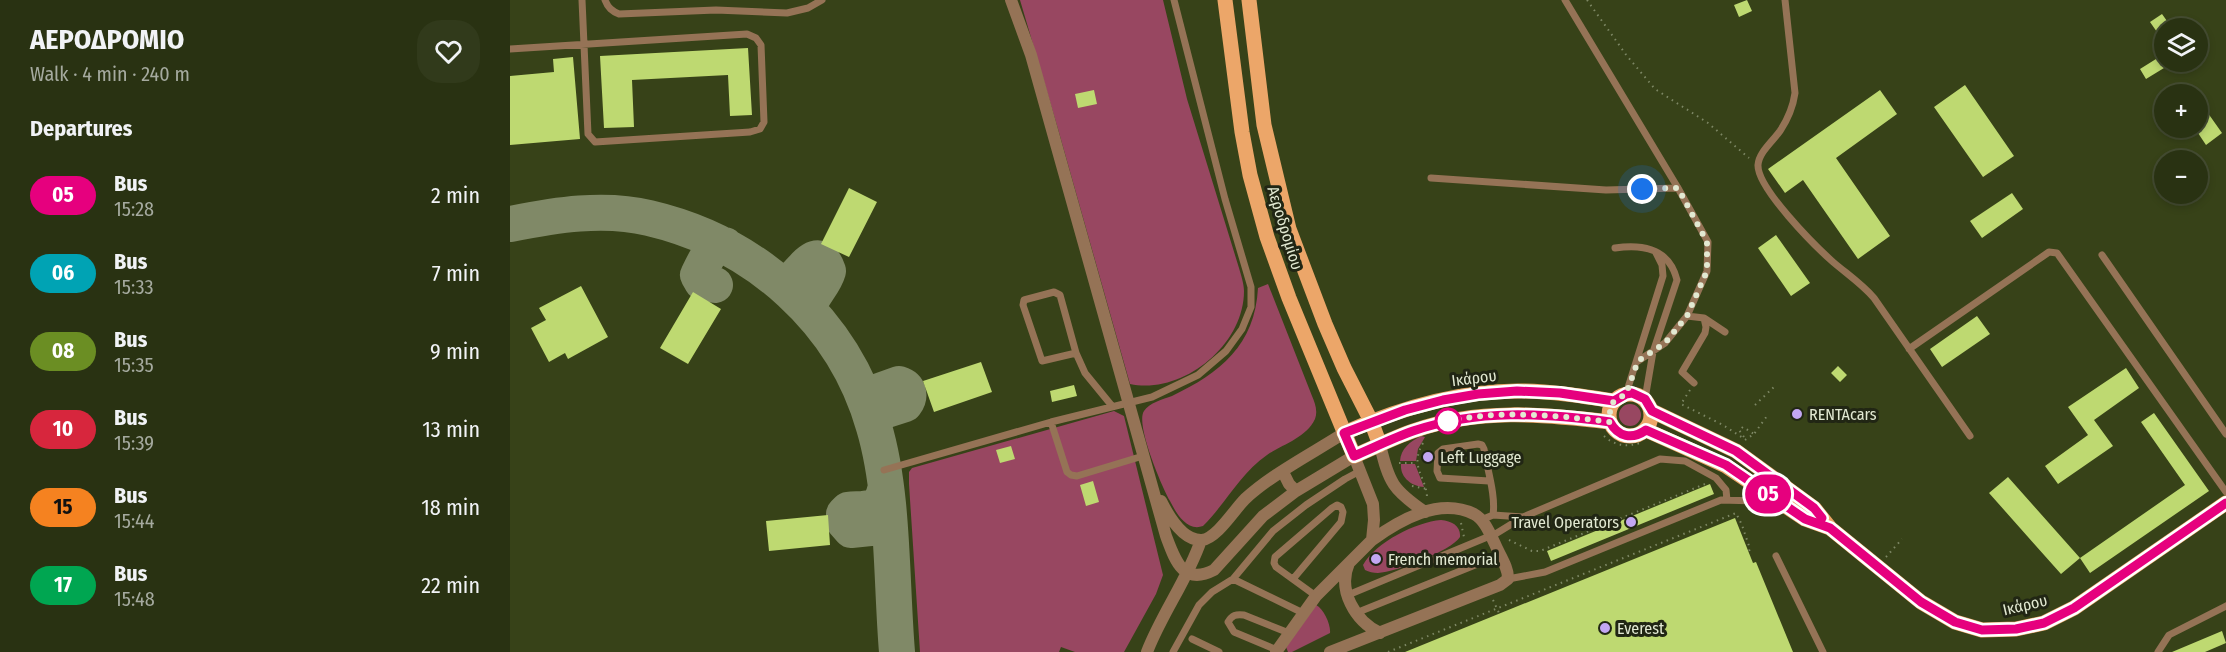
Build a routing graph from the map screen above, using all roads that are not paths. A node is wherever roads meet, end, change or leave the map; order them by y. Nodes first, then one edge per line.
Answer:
1 (582, 0) edge
2 (605, 0) edge
3 (822, 0) edge
4 (1011, 0) edge
5 (1174, 0) edge
6 (1225, 0) edge
7 (1248, 0) edge
8 (1565, 0) edge
9 (1785, 0) edge
10 (583, 44) junction
11 (510, 49) edge
12 (1431, 178) dead end
13 (1678, 188) junction
14 (1615, 248) dead end
15 (1655, 251) junction
16 (2102, 255) dead end
17 (1687, 316) junction
18 (1704, 318) junction
19 (1725, 332) dead end
20 (1909, 349) junction
21 (1653, 352) junction
22 (1076, 353) junction
23 (1638, 361) junction
24 (1694, 383) road end
25 (1620, 397) junction
26 (1129, 402) junction
27 (1648, 405) junction
28 (1112, 406) junction
29 (1371, 421) junction
30 (1051, 422) junction
31 (1605, 426) junction
32 (1344, 433) junction
33 (2226, 434) edge
34 (1645, 436) junction
35 (1970, 436) dead end
36 (1380, 445) junction
37 (1143, 456) junction
38 (1354, 456) junction
39 (884, 470) dead end
40 (1360, 471) junction
41 (1283, 472) junction
42 (1151, 481) junction
43 (1489, 481) junction
44 (1296, 491) junction
45 (2226, 492) edge
46 (1766, 493) junction
47 (1727, 500) junction
48 (2226, 503) edge
49 (1425, 512) junction
50 (1487, 517) junction
51 (1523, 517) junction
52 (1830, 528) junction
53 (1491, 536) junction
54 (1201, 540) junction
55 (1372, 540) junction
56 (1500, 555) junction
57 (1776, 556) dead end
58 (1350, 562) junction
59 (1187, 572) junction
60 (1233, 579) junction
61 (1293, 579) junction
62 (1508, 579) junction
63 (1348, 595) junction
64 (1316, 596) junction
65 (2226, 606) edge
66 (1303, 613) junction
67 (1356, 613) junction
68 (1289, 633) junction
69 (1380, 633) junction
70 (1192, 639) dead end
71 (1276, 651) edge
72 (1147, 652) edge
73 (1173, 652) edge
74 (1219, 652) edge
75 (1330, 652) edge
76 (1823, 652) edge
77 (2158, 652) edge

1 - 10 lane
2 - 3 lane
4 - 26 street
5 - 26 lane
6 - 32 main road, Αεροδρομίου
7 - 29 main road, Αεροδρομίου
8 - 13 lane
9 - 20 lane
10 - 10 lane
10 - 11 lane
12 - 13 lane
13 - 17 lane
14 - 15 lane
15 - 21 lane
15 - 23 lane
16 - 33 lane
17 - 18 lane
17 - 21 lane
18 - 19 lane
18 - 24 lane
20 - 35 lane
20 - 45 lane
21 - 23 lane
21 - 27 lane
22 - 22 lane
22 - 28 lane
23 - 25 lane
25 - 27 main road
25 - 29 main road, Ικάρου
25 - 31 main road
26 - 28 lane
26 - 37 street
27 - 34 main road
27 - 52 main road, Ικάρου
28 - 30 lane
29 - 32 main road, Ικάρου
29 - 36 main road, Αεροδρομίου
30 - 37 lane
30 - 39 lane
31 - 34 main road
31 - 36 main road
32 - 38 main road, Αεροδρομίου
32 - 41 street
34 - 46 main road, Ικάρου
36 - 38 main road
36 - 49 street
37 - 42 street
38 - 40 street
38 - 44 street
40 - 55 street
40 - 60 lane
41 - 44 street
41 - 54 street
42 - 54 street
42 - 59 street
43 - 43 lane
43 - 50 lane
44 - 59 street
46 - 47 lane
46 - 52 main road, Ικάρου
47 - 51 lane
47 - 62 lane
48 - 52 main road, Ικάρου
49 - 50 street
49 - 55 street
50 - 51 lane
50 - 53 street
51 - 53 lane
53 - 56 street
53 - 63 lane
54 - 59 street
55 - 58 street
56 - 62 street
56 - 67 lane
57 - 76 lane
58 - 63 street
58 - 64 street
59 - 72 street
60 - 66 lane
60 - 73 lane
61 - 61 lane
61 - 64 lane
62 - 69 street
63 - 67 street
64 - 66 street
65 - 77 lane
66 - 68 street
67 - 69 street
68 - 71 street
68 - 71 lane
69 - 75 street
70 - 74 lane

